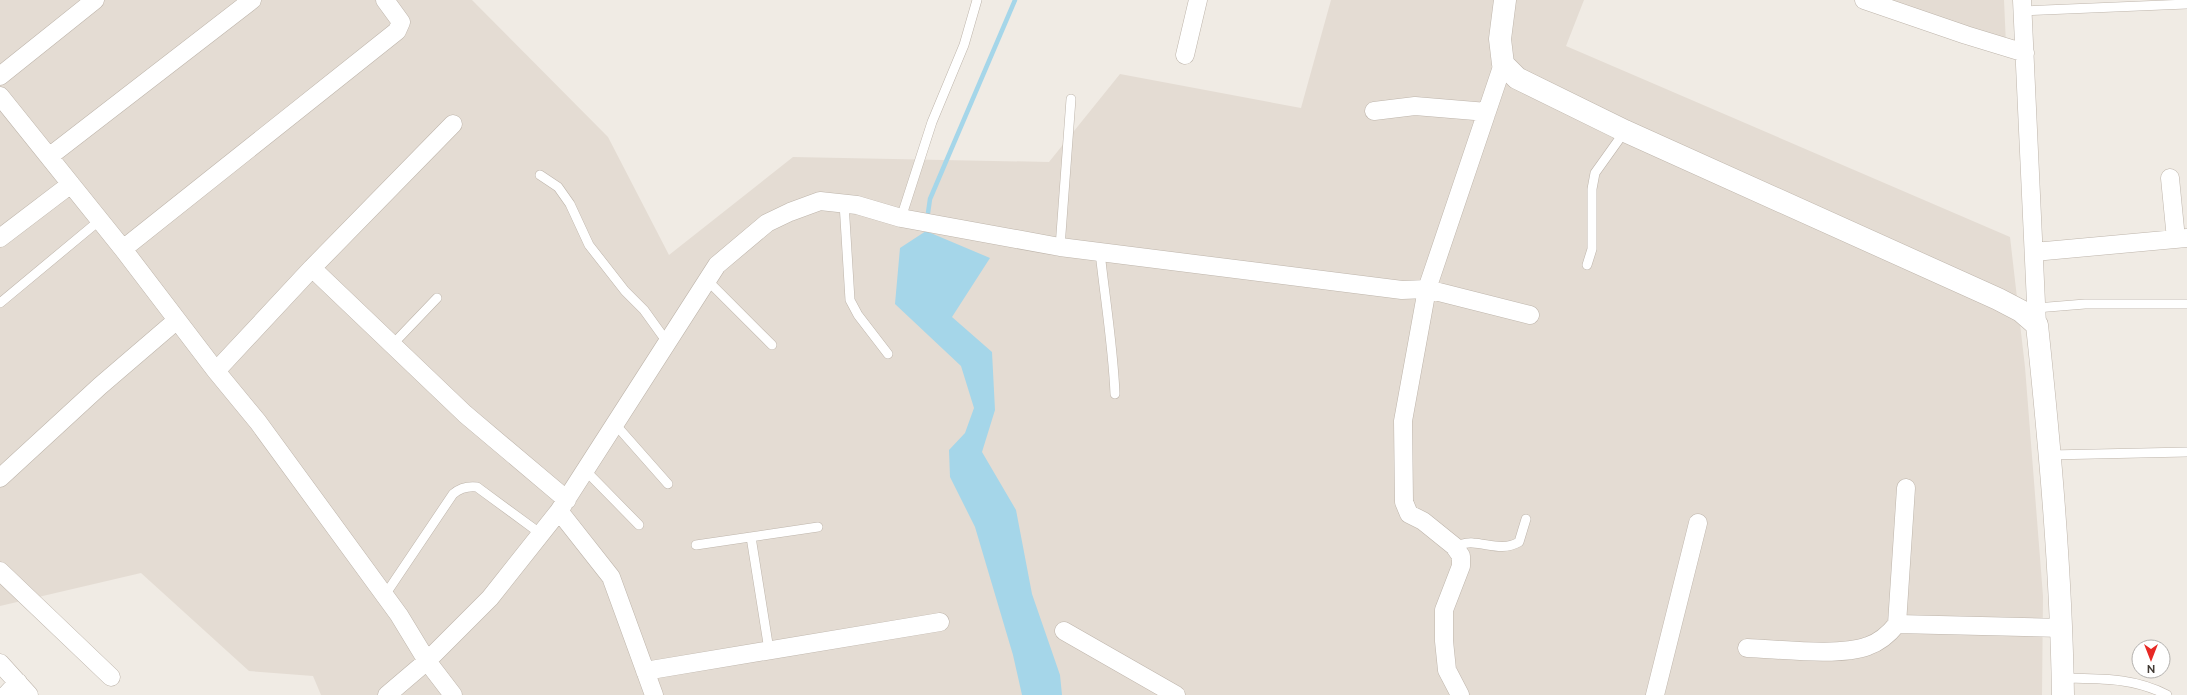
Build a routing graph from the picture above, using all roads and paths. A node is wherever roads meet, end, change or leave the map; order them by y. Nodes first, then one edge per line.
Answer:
1 (95, 0) edge
2 (252, 0) edge
3 (385, 0) edge
4 (977, 0) edge
5 (1198, 0) edge
6 (1505, 0) edge
7 (1864, 0) edge
8 (2187, 4) edge
9 (2023, 6) edge
10 (2025, 52) junction
11 (1186, 55) dead end
12 (1503, 64) junction
13 (0, 76) edge
14 (0, 96) edge
15 (1071, 99) dead end
16 (1374, 111) dead end
17 (1487, 112) junction
18 (453, 124) dead end
19 (1625, 131) junction
20 (50, 156) junction
21 (540, 174) dead end
22 (2170, 178) dead end
23 (71, 184) junction
24 (844, 203) junction
25 (901, 218) junction
26 (100, 220) junction
27 (0, 238) edge
28 (2182, 238) edge
29 (1060, 246) junction
30 (123, 249) junction
31 (1100, 252) junction
32 (2034, 252) junction
33 (1587, 265) dead end
34 (312, 268) junction
35 (707, 280) junction
36 (1427, 289) junction
37 (437, 298) dead end
38 (0, 303) edge
39 (2187, 304) edge
40 (1530, 315) dead end
41 (2036, 316) junction
42 (177, 320) junction
43 (667, 342) junction
44 (393, 344) junction
45 (772, 345) dead end
46 (888, 354) dead end
47 (216, 371) junction
48 (1115, 394) dead end
49 (615, 424) junction
50 (2187, 452) edge
51 (2050, 454) junction
52 (586, 471) junction
53 (0, 478) edge
54 (668, 484) dead end
55 (1906, 488) dead end
56 (563, 506) junction
57 (1526, 519) dead end
58 (1698, 523) dead end
59 (639, 525) dead end
60 (818, 527) dead end
61 (541, 534) junction
62 (751, 537) junction
63 (696, 545) dead end
64 (1454, 546) junction
65 (0, 571) edge
66 (385, 595) junction
67 (940, 622) dead end
68 (1897, 624) junction
69 (2062, 628) junction
70 (1064, 631) dead end
71 (1747, 648) dead end
72 (770, 650) junction
73 (427, 661) junction
74 (0, 663) edge
75 (645, 671) junction
76 (111, 677) dead end
77 (2063, 686) edge
78 (24, 689) edge
79 (6, 695) edge
80 (387, 695) edge
81 (452, 695) edge
82 (654, 695) edge
83 (1174, 695) edge
84 (1460, 695) edge
85 (1655, 695) edge
86 (2167, 695) edge

1 - 13 street
2 - 20 street
3 - 30 street
4 - 25 lane
5 - 11 street
6 - 12 street
7 - 10 street
8 - 9 lane
9 - 10 street
10 - 32 street
12 - 17 street
12 - 19 street
14 - 20 street
15 - 29 lane
16 - 17 street
17 - 36 street
18 - 34 street
19 - 33 lane
19 - 41 street
20 - 23 street
21 - 43 lane
22 - 28 street
23 - 26 street
23 - 27 street
24 - 25 street
24 - 35 street
24 - 46 lane
25 - 29 street
26 - 30 street
26 - 38 lane
28 - 32 street
29 - 31 street
30 - 42 street
31 - 36 street
31 - 48 lane
32 - 41 street
34 - 44 street
34 - 47 street
35 - 43 street
35 - 45 lane
36 - 40 street
36 - 64 street
37 - 44 lane
39 - 41 lane
41 - 51 street
42 - 47 street
42 - 53 street
43 - 49 street
44 - 56 street
47 - 66 street
49 - 52 street
49 - 54 lane
50 - 51 lane
51 - 69 street
52 - 56 street
52 - 59 lane
55 - 68 street
56 - 61 street
56 - 75 street
57 - 64 lane
58 - 85 street
60 - 62 lane
61 - 66 lane
61 - 73 street
62 - 63 lane
62 - 72 lane
64 - 84 street
65 - 76 street
66 - 73 street
67 - 72 street
68 - 69 street
68 - 71 street
69 - 77 street
70 - 83 street
72 - 75 street
73 - 80 street
73 - 81 street
74 - 78 street
75 - 82 street
77 - 86 lane
78 - 79 street

